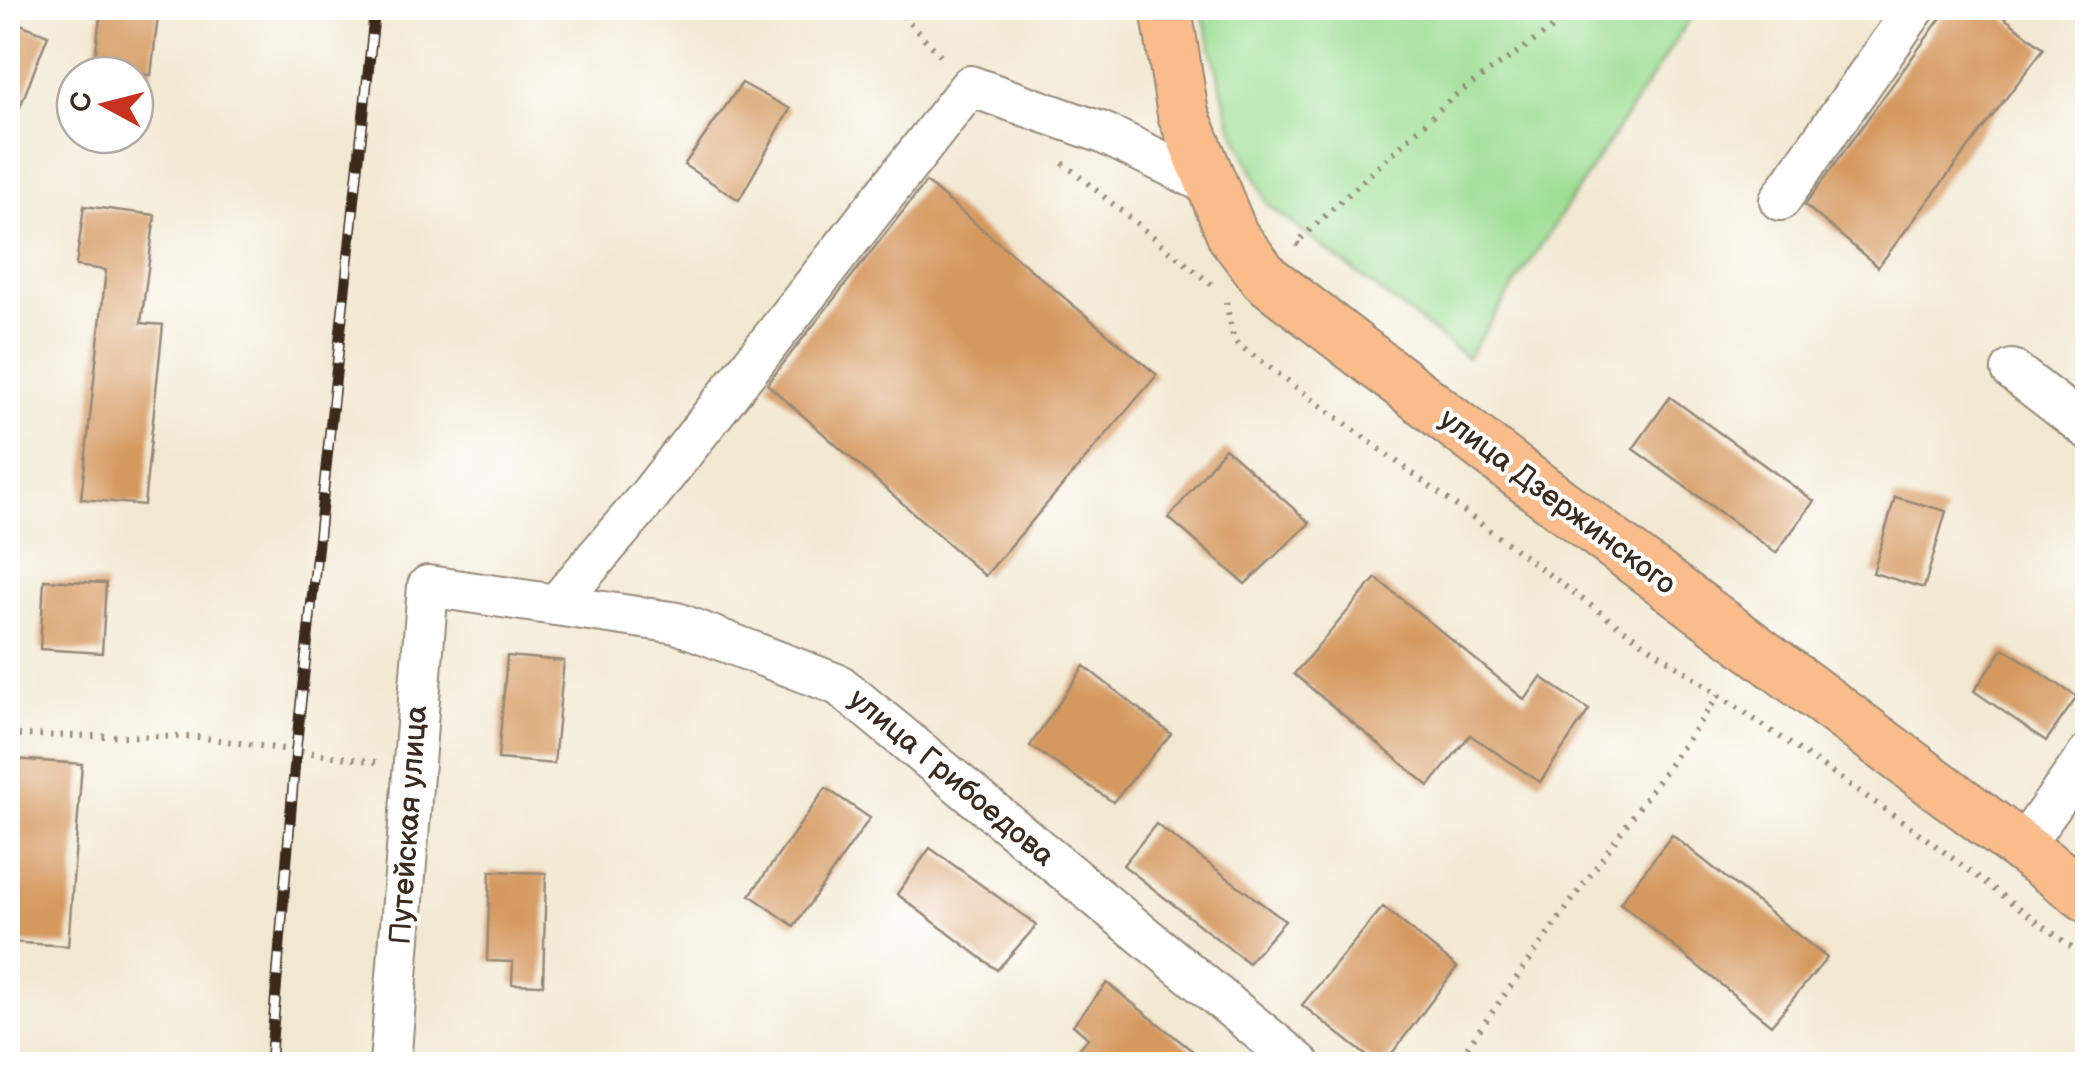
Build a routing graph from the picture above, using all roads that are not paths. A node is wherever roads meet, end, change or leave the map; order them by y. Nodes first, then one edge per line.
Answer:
1 (1166, 8) edge
2 (1915, 8) edge
3 (1210, 185) junction
4 (1780, 200) dead end
5 (2012, 370) dead end
6 (2088, 429) edge
7 (428, 586) joint
8 (556, 605) junction
9 (2088, 755) edge
10 (2022, 847) junction
11 (2088, 896) edge
12 (390, 1064) edge
13 (1300, 1064) edge

1 - 3 main road, улица Дзержинского
2 - 4 street
3 - 8 street
3 - 10 main road, улица Дзержинского
5 - 6 street
7 - 8 street, улица Грибоедова
7 - 12 street, Путейская улица
8 - 13 street, улица Грибоедова
9 - 10 street
10 - 11 main road, улица Дзержинского

